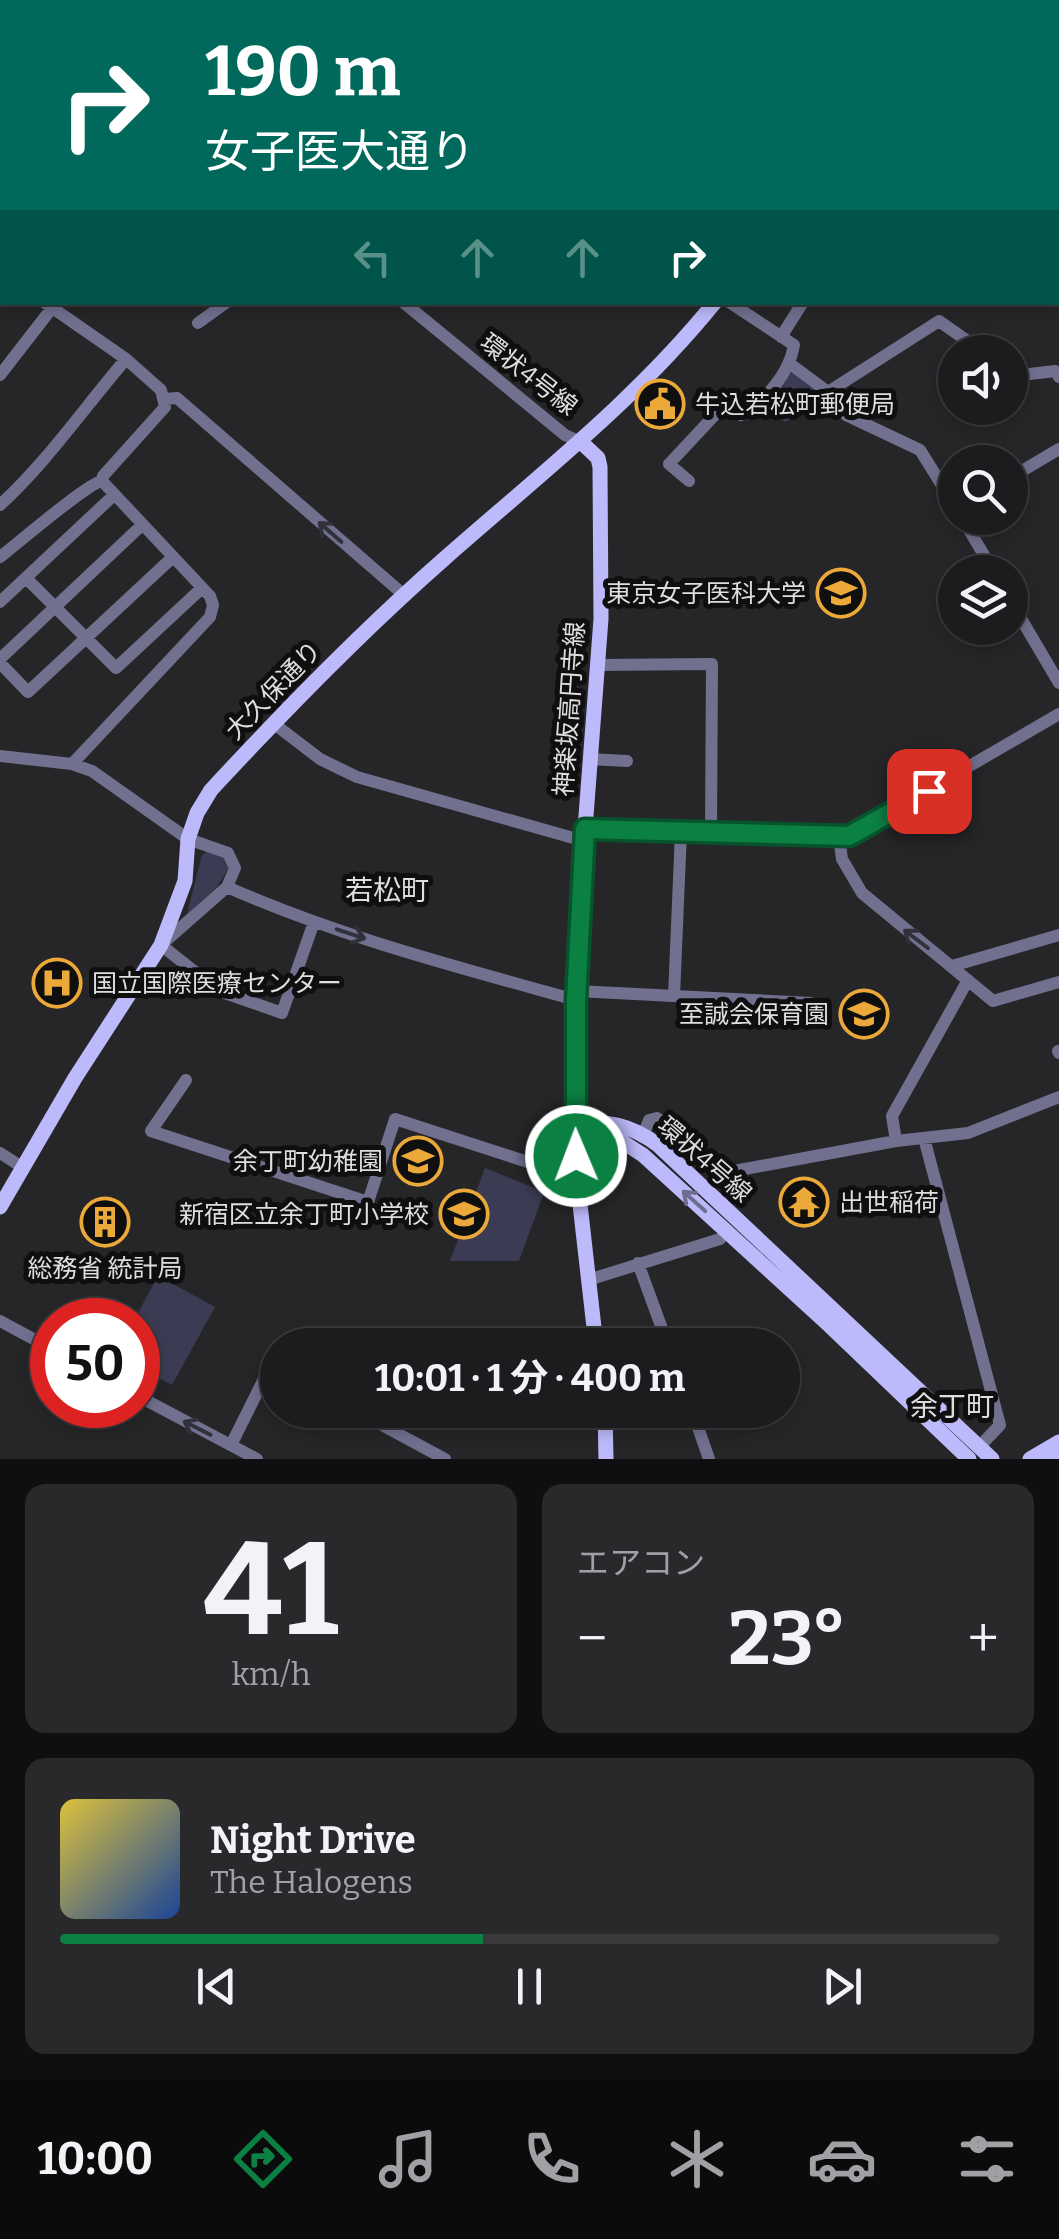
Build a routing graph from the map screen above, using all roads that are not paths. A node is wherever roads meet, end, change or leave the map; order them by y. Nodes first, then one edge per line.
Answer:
1 (48, 305) edge
2 (223, 305) edge
3 (407, 305) edge
4 (712, 305) edge
5 (733, 305) edge
6 (801, 305) edge
7 (198, 323) dead end
8 (958, 335) edge
9 (781, 337) junction
10 (126, 359) junction
11 (789, 363) junction
12 (1028, 373) edge
13 (0, 375) edge
14 (1059, 377) edge
15 (828, 392) junction
16 (165, 400) junction
17 (581, 442) junction
18 (1059, 449) edge
19 (1028, 467) edge
20 (938, 479) edge
21 (102, 481) junction
22 (688, 481) dead end
23 (114, 495) junction
24 (0, 505) edge
25 (142, 525) junction
26 (0, 557) edge
27 (172, 557) junction
28 (27, 579) junction
29 (202, 588) junction
30 (404, 595) junction
31 (0, 602) edge
32 (55, 609) junction
33 (1028, 630) edge
34 (86, 639) junction
35 (0, 661) edge
36 (598, 665) junction
37 (1059, 683) edge
38 (1059, 714) edge
39 (273, 723) junction
40 (0, 756) edge
41 (590, 760) junction
42 (627, 762) dead end
43 (72, 764) junction
44 (681, 832) junction
45 (711, 833) junction
46 (585, 835) junction
47 (839, 837) junction
48 (188, 839) junction
49 (227, 887) junction
50 (314, 922) junction
51 (1059, 935) edge
52 (161, 945) junction
53 (952, 966) junction
54 (968, 980) junction
55 (1059, 982) edge
56 (576, 996) junction
57 (674, 996) junction
58 (810, 1003) dead end
59 (186, 1080) dead end
60 (1059, 1097) edge
61 (575, 1128) junction
62 (643, 1136) junction
63 (924, 1138) junction
64 (896, 1141) junction
65 (0, 1153) edge
66 (22, 1168) junction
67 (577, 1178) junction
68 (0, 1207) edge
69 (728, 1231) junction
70 (638, 1264) junction
71 (588, 1280) junction
72 (0, 1321) edge
73 (594, 1328) edge
74 (662, 1328) edge
75 (30, 1337) edge
76 (260, 1387) edge
77 (160, 1408) edge
78 (387, 1428) edge
79 (605, 1428) edge
80 (698, 1428) edge
81 (1059, 1442) edge
82 (231, 1445) junction
83 (974, 1452) edge
84 (1059, 1454) edge
85 (258, 1459) edge
86 (445, 1459) edge
87 (606, 1459) edge
88 (709, 1459) edge
89 (992, 1459) edge
90 (1030, 1459) edge
91 (1051, 1459) edge

1 - 10 street
1 - 13 street
2 - 7 street
3 - 17 street, 環状4号線
4 - 17 main road, 大久保通り
5 - 9 street
6 - 9 street
8 - 15 street
9 - 11 street
10 - 16 street
10 - 24 street
11 - 15 street
11 - 22 street
12 - 14 street
15 - 20 street
16 - 21 street
30 -> 16 street
17 - 30 main road, 大久保通り
17 - 36 main road, 神楽坂高円寺線
18 - 19 street
21 - 23 street
21 - 26 street
23 - 25 street
23 - 28 street
25 - 27 street
25 - 32 street
27 - 29 street
27 - 34 street
28 - 31 street
28 - 32 street
29 - 34 street
29 - 43 street
30 - 39 main road, 大久保通り
32 - 34 street
32 - 35 street
33 - 37 street
34 - 35 street
36 - 41 main road, 神楽坂高円寺線
36 - 45 street
38 - 47 street
39 - 46 street
39 - 48 main road, 大久保通り
40 - 43 street
41 - 42 street
41 - 46 main road, 神楽坂高円寺線
43 - 48 street
44 - 45 street
44 - 46 street
44 - 57 street
45 - 47 street
46 - 56 main road, 神楽坂高円寺線
53 -> 47 street
48 - 49 street
48 - 52 main road, 大久保通り
49 - 50 street
49 - 52 street
50 - 52 street
50 -> 56 street
51 - 53 street
52 - 66 main road, 大久保通り
53 - 54 street
54 - 55 street
54 - 64 street
56 - 57 street
56 - 61 main road, 神楽坂高円寺線
57 - 58 street
59 - 67 street
60 - 63 street
61 - 62 main road, 環状4号線
61 - 67 main road, 神楽坂高円寺線
69 -> 61 main road, 環状4号線
62 - 64 street
62 - 83 main road, 環状4号線
63 - 64 street
63 - 83 street
65 - 66 street
66 - 68 main road, 大久保通り
67 - 71 main road, 神楽坂高円寺線
69 - 70 street
69 - 83 main road, 環状4号線
70 - 71 street
70 - 74 street
71 - 73 main road, 神楽坂高円寺線
72 - 75 street
76 - 82 street
82 -> 77 street
78 - 86 street
79 - 87 main road
80 - 88 street
81 - 90 main road
82 - 85 street
83 - 89 main road, 環状4号線
84 - 91 main road

